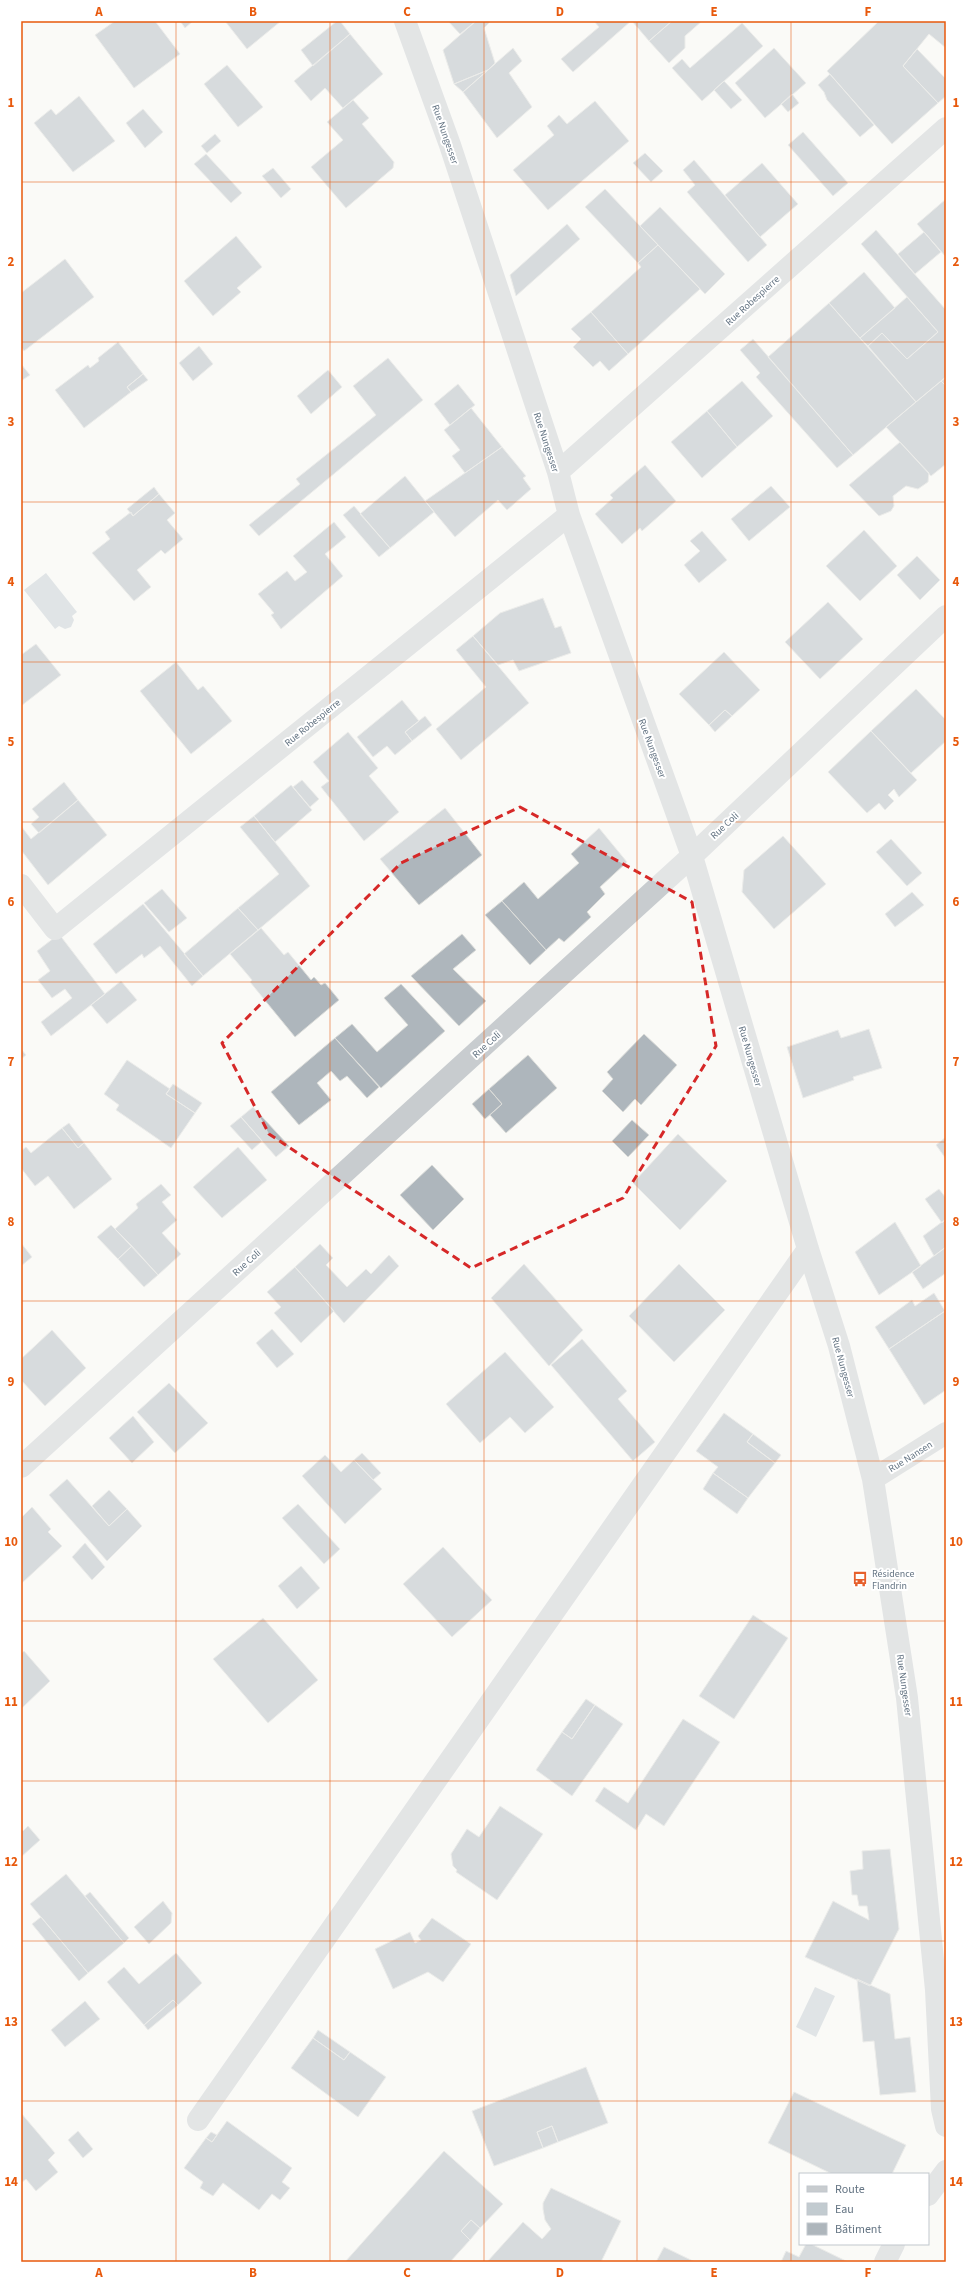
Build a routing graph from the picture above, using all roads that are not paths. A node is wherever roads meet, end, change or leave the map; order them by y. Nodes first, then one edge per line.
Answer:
1 (406, 21) edge
2 (946, 128) edge
3 (558, 472) junction
4 (569, 515) junction
5 (946, 616) edge
6 (692, 856) junction
7 (21, 885) edge
8 (808, 1250) junction
9 (946, 1434) edge
10 (21, 1467) edge
11 (873, 1479) junction
12 (198, 2120) dead end
13 (946, 2126) edge
14 (946, 2171) edge
15 (929, 2194) edge
16 (894, 2245) edge
17 (885, 2262) edge

1 - 3 street, Rue Nungesser
2 - 3 street, Rue Robespierre
3 - 4 street, Rue Nungesser
4 - 6 street, Rue Nungesser
4 - 7 street, Rue Robespierre
5 - 6 street, Rue Coli
6 - 8 street, Rue Nungesser
6 - 10 street, Rue Coli
8 - 11 street, Rue Nungesser
8 - 12 street
9 - 11 street, Rue Nansen
11 - 13 street, Rue Nungesser
14 - 15 street
16 - 17 street

